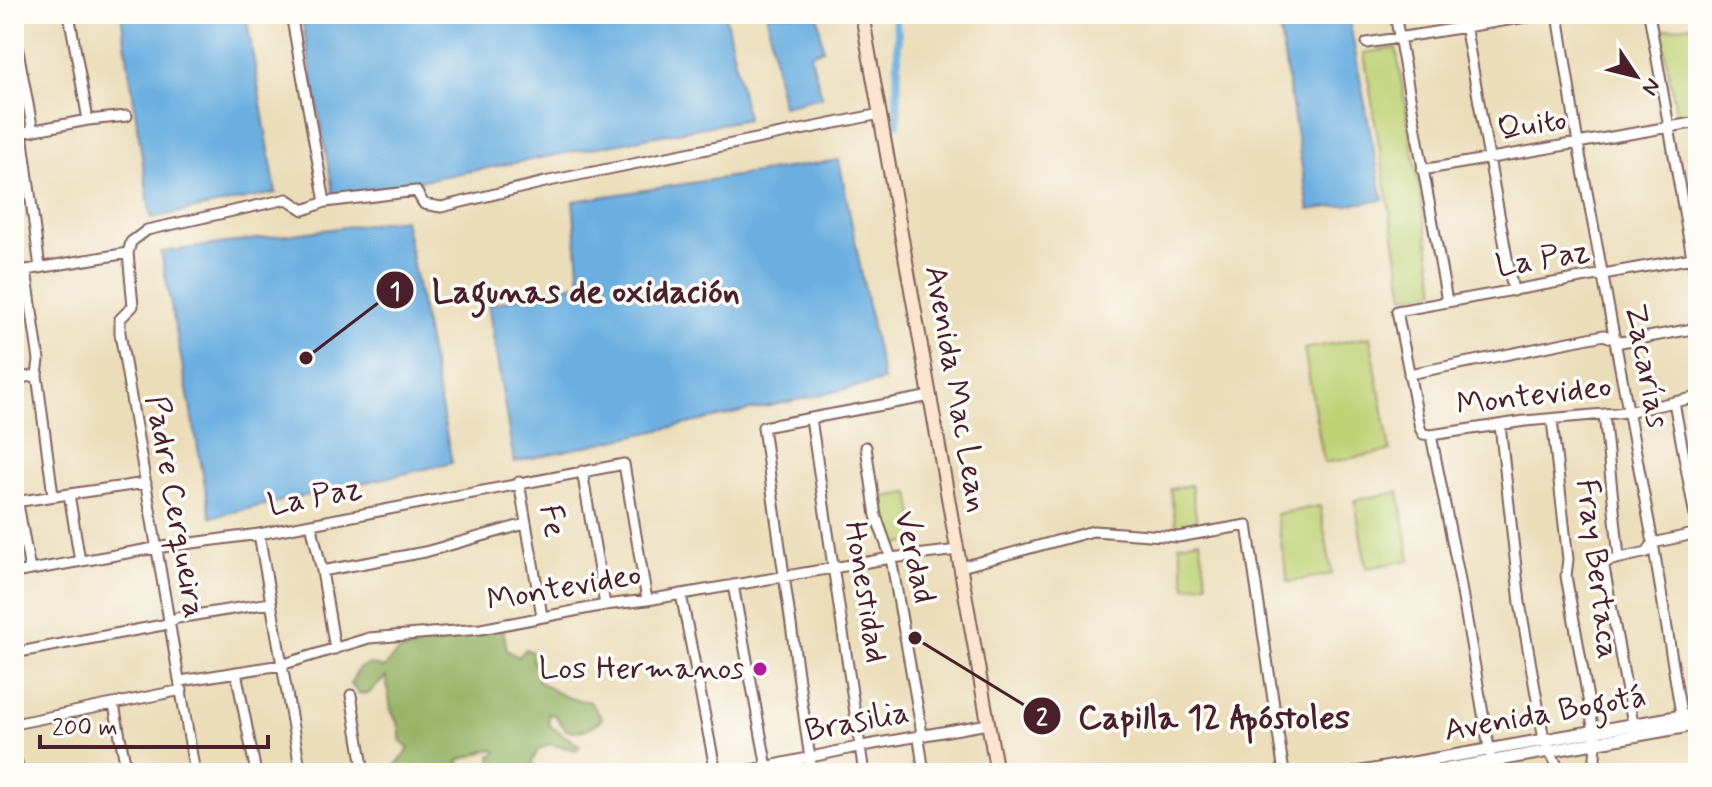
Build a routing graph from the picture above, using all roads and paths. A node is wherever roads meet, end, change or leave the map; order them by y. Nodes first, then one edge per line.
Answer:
1 (69, 14) edge
2 (291, 14) edge
3 (862, 14) edge
4 (1395, 14) edge
5 (1463, 14) edge
6 (1546, 14) edge
7 (1558, 14) edge
8 (1649, 14) edge
9 (1466, 28) junction
10 (14, 29) edge
11 (1400, 38) junction
12 (1367, 43) dead end
13 (880, 114) junction
14 (127, 116) dead end
15 (88, 120) junction
16 (1698, 122) edge
17 (1668, 127) junction
18 (33, 131) junction
19 (18, 134) edge
20 (1578, 144) junction
21 (1489, 158) junction
22 (1422, 170) junction
23 (325, 202) junction
24 (128, 253) junction
25 (1695, 257) edge
26 (40, 268) junction
27 (26, 270) junction
28 (14, 272) edge
29 (1602, 276) junction
30 (1513, 291) junction
31 (1698, 291) edge
32 (1447, 301) junction
33 (1698, 328) edge
34 (1615, 339) junction
35 (1409, 374) junction
36 (37, 375) junction
37 (14, 379) edge
38 (931, 396) junction
39 (1698, 397) edge
40 (1674, 402) junction
41 (1627, 412) junction
42 (1604, 414) junction
43 (811, 419) junction
44 (1552, 420) junction
45 (1500, 425) junction
46 (1427, 435) junction
47 (866, 447) dead end
48 (582, 471) junction
49 (14, 482) edge
50 (519, 482) junction
51 (146, 483) junction
52 (69, 494) junction
53 (53, 495) junction
54 (16, 502) edge
55 (311, 524) junction
56 (525, 524) junction
57 (1698, 533) edge
58 (259, 534) junction
59 (1653, 543) junction
60 (155, 548) junction
61 (958, 550) junction
62 (1619, 557) junction
63 (891, 558) junction
64 (80, 561) junction
65 (961, 567) junction
66 (835, 569) junction
67 (30, 570) junction
68 (322, 571) junction
69 (14, 573) edge
70 (782, 577) junction
71 (733, 585) junction
72 (681, 594) junction
73 (647, 600) junction
74 (270, 603) junction
75 (605, 605) junction
76 (542, 616) junction
77 (169, 622) junction
78 (335, 649) junction
79 (14, 653) edge
80 (281, 665) junction
81 (236, 672) junction
82 (182, 686) junction
83 (351, 695) dead end
84 (114, 705) junction
85 (1697, 717) edge
86 (1683, 722) junction
87 (14, 724) edge
88 (988, 724) junction
89 (1634, 730) junction
90 (922, 735) junction
91 (1595, 737) junction
92 (862, 746) junction
93 (1546, 746) junction
94 (14, 748) edge
95 (1490, 756) junction
96 (811, 757) junction
97 (767, 770) edge
98 (1377, 771) edge
99 (19, 773) edge
100 (127, 773) edge
101 (195, 773) edge
102 (256, 773) edge
103 (301, 773) edge
104 (364, 773) edge
105 (716, 773) edge
106 (737, 773) edge
107 (812, 773) edge
108 (864, 773) edge
109 (924, 773) edge
110 (997, 773) edge
111 (1284, 773) edge
112 (1356, 773) edge
113 (1426, 773) edge
114 (1561, 773) edge
115 (1594, 773) edge

1 - 15 street
2 - 23 street
3 - 13 main road, Avenida Mac Lean
4 - 11 street
5 - 9 street
6 - 9 street
7 - 20 street, Zacarías
8 - 17 street
9 - 11 street
9 - 21 street
10 - 18 street
11 - 12 street
11 - 22 street
13 - 23 street
13 - 38 main road, Avenida Mac Lean
14 - 15 street
15 - 18 street
16 - 17 street, Quito
17 - 20 street, Quito
17 - 25 street
18 - 19 street
19 - 26 street
20 - 21 street, Quito
20 - 29 street, Zacarías
21 - 22 street, Quito
21 - 30 street
22 - 32 street
23 - 24 street
24 - 26 street
24 - 51 street, Padre Cerqueira
25 - 29 street, La Paz
25 - 31 street
26 - 27 street
27 - 28 street
27 - 36 street
29 - 30 street, La Paz
29 - 34 street, Zacarías
30 - 32 street, La Paz
32 - 35 street, La Paz
33 - 34 street
34 - 35 street
34 - 41 street, Zacarías
35 - 46 street
36 - 37 street
36 - 53 street
38 - 43 street
38 - 61 main road, Avenida Mac Lean
39 - 40 street, Montevideo
40 - 41 street, Montevideo
40 - 57 street
41 - 42 street, Montevideo
41 - 59 street, Zacarías
42 - 44 street, Montevideo
42 - 62 street
43 - 66 street, Honestidad
43 - 70 street
44 - 45 street, Montevideo
44 - 91 street, Fray Bertaca
45 - 46 street, Montevideo
45 - 93 street
46 - 95 street
47 - 63 street, Verdad
48 - 50 street, La Paz
48 - 73 street, La Paz
48 - 75 street
49 - 54 street
50 - 55 street, La Paz
50 - 56 street, Fe
51 - 52 street
51 - 60 street, Padre Cerqueira
52 - 53 street
52 - 64 street
53 - 54 street
54 - 67 street
55 - 58 street, La Paz
55 - 68 street
56 - 68 street
56 - 76 street, Fe
57 - 59 street
58 - 60 street, La Paz
58 - 74 street
59 - 62 street
59 - 86 street, Zacarías
60 - 64 street, La Paz
60 - 77 street, Padre Cerqueira
61 - 63 street, Montevideo
61 - 65 main road, Avenida Mac Lean
62 - 89 street
63 - 66 street, Montevideo
63 - 90 street, Verdad
64 - 67 street, La Paz
65 - 88 main road, Avenida Mac Lean
65 - 111 street
66 - 70 street, Montevideo
66 - 92 street, Honestidad
67 - 69 street, La Paz
68 - 78 street
70 - 71 street, Montevideo
70 - 96 street
71 - 72 street, Montevideo
71 - 97 street
72 - 73 street, Montevideo
72 - 105 street
73 - 75 street, Montevideo
74 - 77 street
74 - 80 street
75 - 76 street, Montevideo
76 - 78 street, Montevideo
77 - 79 street
77 - 82 street, Padre Cerqueira
78 - 80 street, Montevideo
80 - 81 street, Montevideo
80 - 103 street
81 - 82 street, Montevideo
81 - 102 street
82 - 84 street, Montevideo
82 - 101 street, Padre Cerqueira
83 - 104 street
84 - 87 street, Montevideo
84 - 100 street
85 - 86 street, Avenida Bogotá
86 - 89 street, Avenida Bogotá
88 - 90 street, Brasilia
88 - 110 main road, Avenida Mac Lean
89 - 91 street, Avenida Bogotá
90 - 92 street, Brasilia
90 - 109 street, Verdad
91 - 93 street, Avenida Bogotá
91 - 115 street, Fray Bertaca
92 - 96 street, Brasilia
92 - 108 street, Honestidad
93 - 95 street, Avenida Bogotá
93 - 114 street
94 - 99 street
95 - 98 street, Avenida Bogotá
95 - 113 street, Avenida Bogotá
96 - 97 street, Brasilia
96 - 107 street
97 - 106 street, Brasilia
98 - 112 street, Avenida Bogotá

